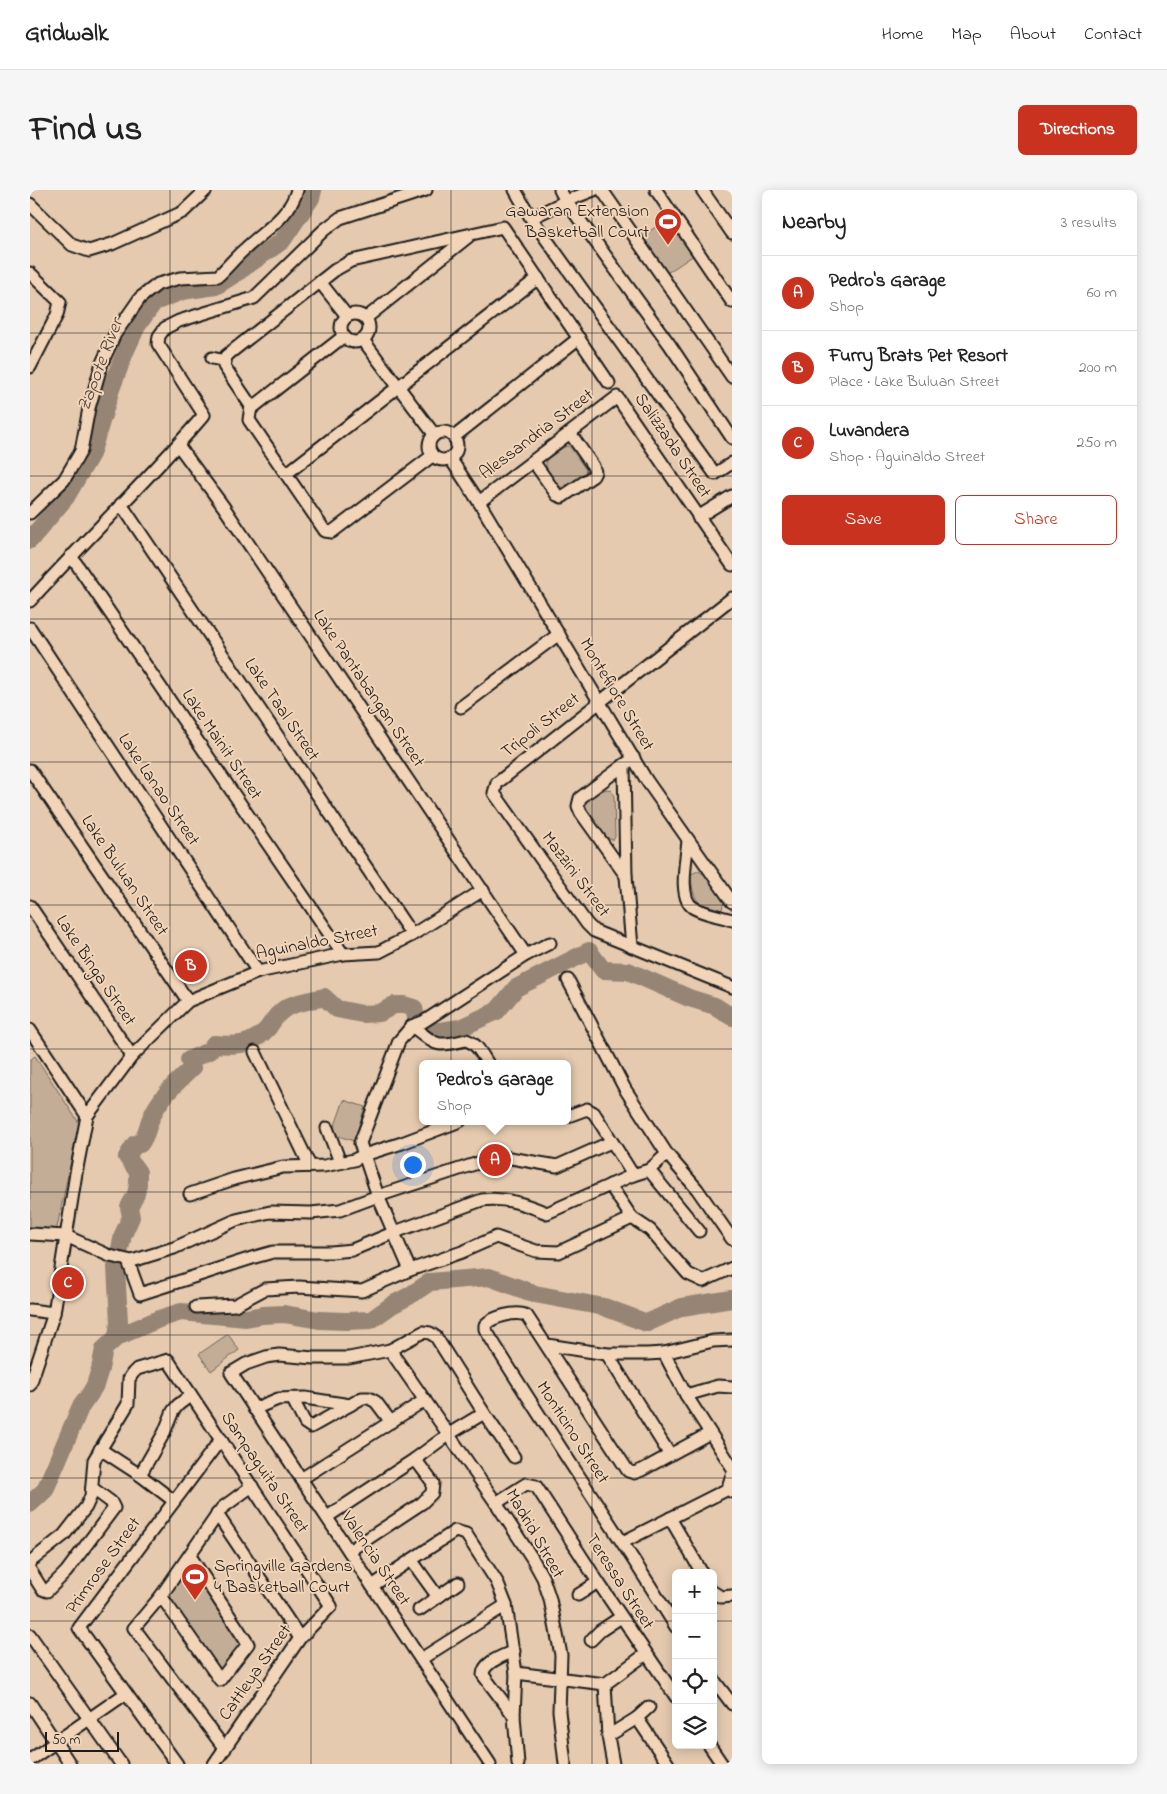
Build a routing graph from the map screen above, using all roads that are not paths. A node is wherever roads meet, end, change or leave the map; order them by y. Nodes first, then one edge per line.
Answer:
1 (206, 190) edge
2 (298, 190) edge
3 (426, 190) edge
4 (515, 190) edge
5 (560, 190) edge
6 (594, 190) edge
7 (602, 190) edge
8 (656, 190) edge
9 (702, 190) edge
10 (566, 201) junction
11 (30, 204) edge
12 (531, 218) junction
13 (732, 234) edge
14 (451, 244) junction
15 (30, 273) edge
16 (538, 278) junction
17 (320, 282) junction
18 (732, 302) edge
19 (347, 316) junction
20 (366, 318) junction
21 (344, 336) junction
22 (579, 338) junction
23 (363, 340) junction
24 (212, 358) dead end
25 (225, 361) junction
26 (30, 367) edge
27 (732, 377) edge
28 (609, 383) dead end
29 (398, 387) junction
30 (617, 397) joint
31 (250, 409) junction
32 (570, 433) junction
33 (434, 434) junction
34 (454, 437) junction
35 (732, 438) edge
36 (178, 446) junction
37 (432, 456) junction
38 (450, 458) junction
39 (533, 461) junction
40 (732, 463) edge
41 (286, 474) junction
42 (732, 496) edge
43 (479, 502) junction
44 (121, 504) junction
45 (30, 512) edge
46 (698, 517) junction
47 (71, 556) junction
48 (732, 565) edge
49 (732, 598) edge
50 (30, 601) edge
51 (30, 628) edge
52 (559, 634) junction
53 (600, 702) junction
54 (461, 707) dead end
55 (634, 758) junction
56 (624, 765) junction
57 (30, 770) edge
58 (494, 793) joint
59 (688, 840) junction
60 (626, 876) junction
61 (483, 890) junction
62 (732, 902) edge
63 (30, 906) edge
64 (732, 920) edge
65 (412, 934) junction
66 (550, 943) dead end
67 (632, 947) junction
68 (342, 954) junction
69 (526, 955) junction
70 (258, 972) junction
71 (568, 980) dead end
72 (732, 987) edge
73 (188, 1001) junction
74 (417, 1024) junction
75 (30, 1030) edge
76 (255, 1052) dead end
77 (132, 1056) junction
78 (485, 1060) edge
79 (571, 1115) edge
80 (87, 1116) junction
81 (450, 1125) edge
82 (327, 1128) dead end
83 (611, 1142) junction
84 (667, 1154) junction
85 (364, 1155) junction
86 (340, 1162) junction
87 (310, 1166) junction
88 (649, 1170) junction
89 (633, 1175) junction
90 (610, 1185) junction
91 (190, 1194) dead end
92 (378, 1196) junction
93 (632, 1218) junction
94 (699, 1231) dead end
95 (395, 1232) junction
96 (30, 1234) edge
97 (66, 1236) junction
98 (732, 1239) edge
99 (125, 1260) junction
100 (732, 1268) edge
101 (410, 1270) junction
102 (196, 1307) dead end
103 (30, 1310) edge
104 (54, 1312) junction
105 (732, 1340) edge
106 (547, 1345) junction
107 (390, 1350) junction
108 (664, 1353) junction
109 (607, 1354) junction
110 (31, 1382) edge
111 (732, 1387) edge
112 (191, 1395) junction
113 (686, 1395) junction
114 (292, 1398) junction
115 (425, 1400) junction
116 (350, 1405) junction
117 (254, 1409) junction
118 (484, 1413) junction
119 (391, 1422) junction
120 (710, 1433) junction
121 (449, 1434) junction
122 (221, 1439) junction
123 (100, 1449) junction
124 (670, 1455) junction
125 (514, 1457) dead end
126 (416, 1459) junction
127 (732, 1467) edge
128 (140, 1475) junction
129 (732, 1475) edge
130 (301, 1479) junction
131 (252, 1486) junction
132 (92, 1488) junction
133 (731, 1490) edge
134 (174, 1500) junction
135 (496, 1503) junction
136 (218, 1514) junction
137 (326, 1518) junction
138 (670, 1518) junction
139 (623, 1542) junction
140 (349, 1551) junction
141 (190, 1556) junction
142 (412, 1561) junction
143 (30, 1562) edge
144 (700, 1569) edge
145 (30, 1570) edge
146 (598, 1582) junction
147 (458, 1583) dead end
148 (372, 1586) junction
149 (717, 1594) edge
150 (578, 1595) dead end
151 (161, 1596) junction
152 (732, 1596) edge
153 (438, 1597) junction
154 (506, 1605) junction
155 (331, 1606) joint
156 (419, 1610) dead end
157 (621, 1617) junction
158 (672, 1621) edge
159 (30, 1635) edge
160 (300, 1638) junction
161 (591, 1640) dead end
162 (514, 1651) junction
163 (646, 1654) junction
164 (420, 1659) junction
165 (516, 1672) junction
166 (561, 1677) junction
167 (605, 1684) junction
168 (717, 1684) edge
169 (672, 1691) edge
170 (126, 1694) junction
171 (30, 1703) edge
172 (732, 1704) edge
173 (649, 1707) dead end
174 (514, 1716) junction
175 (637, 1718) junction
176 (90, 1720) junction
177 (608, 1736) junction
178 (56, 1742) junction
179 (225, 1749) junction
180 (712, 1749) edge
181 (30, 1760) edge
182 (70, 1764) edge
183 (121, 1764) edge
184 (177, 1764) edge
185 (214, 1764) edge
186 (490, 1764) edge
187 (518, 1764) edge
188 (565, 1764) edge
189 (613, 1764) edge
190 (668, 1764) edge
191 (722, 1764) edge

1 - 11 street
2 - 45 street
3 - 36 street
4 - 12 street
5 - 10 street
6 - 10 street
7 - 27 street
8 - 18 street
9 - 13 street
10 - 12 street
10 - 35 street
12 - 40 street
14 - 16 street
14 - 17 street
14 - 20 street
15 - 26 street
16 - 22 street
16 - 29 street
17 - 19 street
17 - 25 street
19 - 20 street
19 - 21 street
20 - 23 street
21 - 23 street
21 - 31 street
22 - 28 street
22 - 34 street
23 - 29 street
24 - 25 street
25 - 31 street
29 - 33 street
29 - 41 street
30 - 32 street, Alessandria Street
30 - 46 street, Salizzada Street
31 - 41 street
32 - 39 street, Alessandria Street
32 - 39 street
33 - 34 street
33 - 37 street
34 - 38 street
36 - 44 street
36 - 61 street, Lake Pantabangan Street
37 - 38 street
37 - 41 street
38 - 43 street, Montefiore Street
39 - 43 street, Alessandria Street
42 - 46 street
43 - 52 street, Montefiore Street
44 - 47 street
44 - 65 street, Lake Taal Street
46 - 48 street, Salizzada Street
47 - 50 street
47 - 68 street, Lake Mainit Street
49 - 53 street, Tripoli Street
51 - 70 street, Lake Lanao Street
52 - 53 street, Montefiore Street
52 - 54 street
53 - 55 street, Montefiore Street
53 - 58 street, Tripoli Street
55 - 56 street
55 - 59 street, Montefiore Street
56 - 60 street
56 - 60 street
57 - 73 street, Lake Buluan Street
58 - 67 street, Mazzini Street
59 - 62 street, Montefiore Street
59 - 64 street
60 - 67 street
61 - 65 street, Aguinaldo Street
61 - 69 street, Lake Pantabangan Street
63 - 77 street, Lake Binga Street
65 - 68 street, Aguinaldo Street
66 - 69 street
67 - 72 street, Mazzini Street
68 - 70 street, Aguinaldo Street
69 - 74 street
70 - 73 street, Aguinaldo Street
71 - 84 street
73 - 77 street, Aguinaldo Street
74 - 78 street
74 - 85 street
75 - 80 street
76 - 87 street
77 - 80 street, Aguinaldo Street
79 - 83 street
80 - 97 street, Aguinaldo Street
81 - 85 street
82 - 86 street
83 - 89 street
83 - 92 street
84 - 88 street
84 - 98 street
85 - 86 street
85 - 92 street
86 - 87 street
87 - 91 street
88 - 89 street
88 - 94 street
89 - 90 street
90 - 93 street
90 - 95 street
92 - 95 street
92 - 99 street
93 - 100 street
93 - 101 street
95 - 99 street
95 - 101 street
96 - 97 street
97 - 99 street
97 - 104 street, Aguinaldo Street
101 - 102 street
103 - 104 street
104 - 110 street, Aguinaldo Street
105 - 108 street
106 - 109 street
106 - 124 street
106 - 139 street, Monticino Street
107 - 115 street, Madrid Street
107 - 117 street, Valencia Street
107 - 118 street
108 - 109 street
108 - 113 street
109 - 124 street
111 - 113 street
112 - 122 street, Sampaguita Street
112 - 123 street, Sampaguita Street
112 - 128 street
113 - 120 street
114 - 116 street
114 - 116 street
114 - 117 street
115 - 119 street
115 - 121 street, Madrid Street
116 - 119 street
117 - 130 street, Valencia Street
118 - 121 street
118 - 125 street
119 - 130 street
120 - 124 street
120 - 127 street
121 - 126 street
121 - 135 street, Madrid Street
122 - 131 street, Sampaguita Street
122 - 134 street, Primrose Street
123 - 128 street
123 - 132 street
126 - 137 street
126 - 140 street
128 - 134 street
129 - 133 street
130 - 137 street, Valencia Street
131 - 136 street
131 - 155 street, Sampaguita Street
132 - 143 street
132 - 145 street
133 - 138 street
134 - 170 street, Primrose Street
135 - 146 street, Teressa Street
135 - 166 street, Madrid Street
136 - 141 street
136 - 160 street
137 - 140 street, Valencia Street
138 - 139 street
138 - 144 street
139 - 158 street, Monticino Street
140 - 148 street, Valencia Street
141 - 151 street
141 - 151 street
142 - 148 street
142 - 153 street
142 - 154 street
146 - 150 street
146 - 157 street, Teressa Street
147 - 153 street
148 - 164 street, Valencia Street
149 - 152 street
151 - 179 street
153 - 156 street
154 - 162 street
154 - 164 street
155 - 160 street, Cattleya Street
157 - 161 street
157 - 163 street, Teressa Street
159 - 176 street
160 - 179 street, Cattleya Street
162 - 165 street
162 - 174 street
163 - 167 street
163 - 169 street, Teressa Street
164 - 186 street, Valencia Street
165 - 166 street
165 - 174 street
166 - 167 street
166 - 188 street, Madrid Street
167 - 177 street
168 - 172 street
170 - 176 street
170 - 184 street, Primrose Street
171 - 178 street
173 - 175 street
174 - 187 street
175 - 177 street
175 - 190 street
176 - 178 street
176 - 183 street
177 - 189 street
178 - 181 street
178 - 182 street
179 - 185 street, Cattleya Street
180 - 191 street

